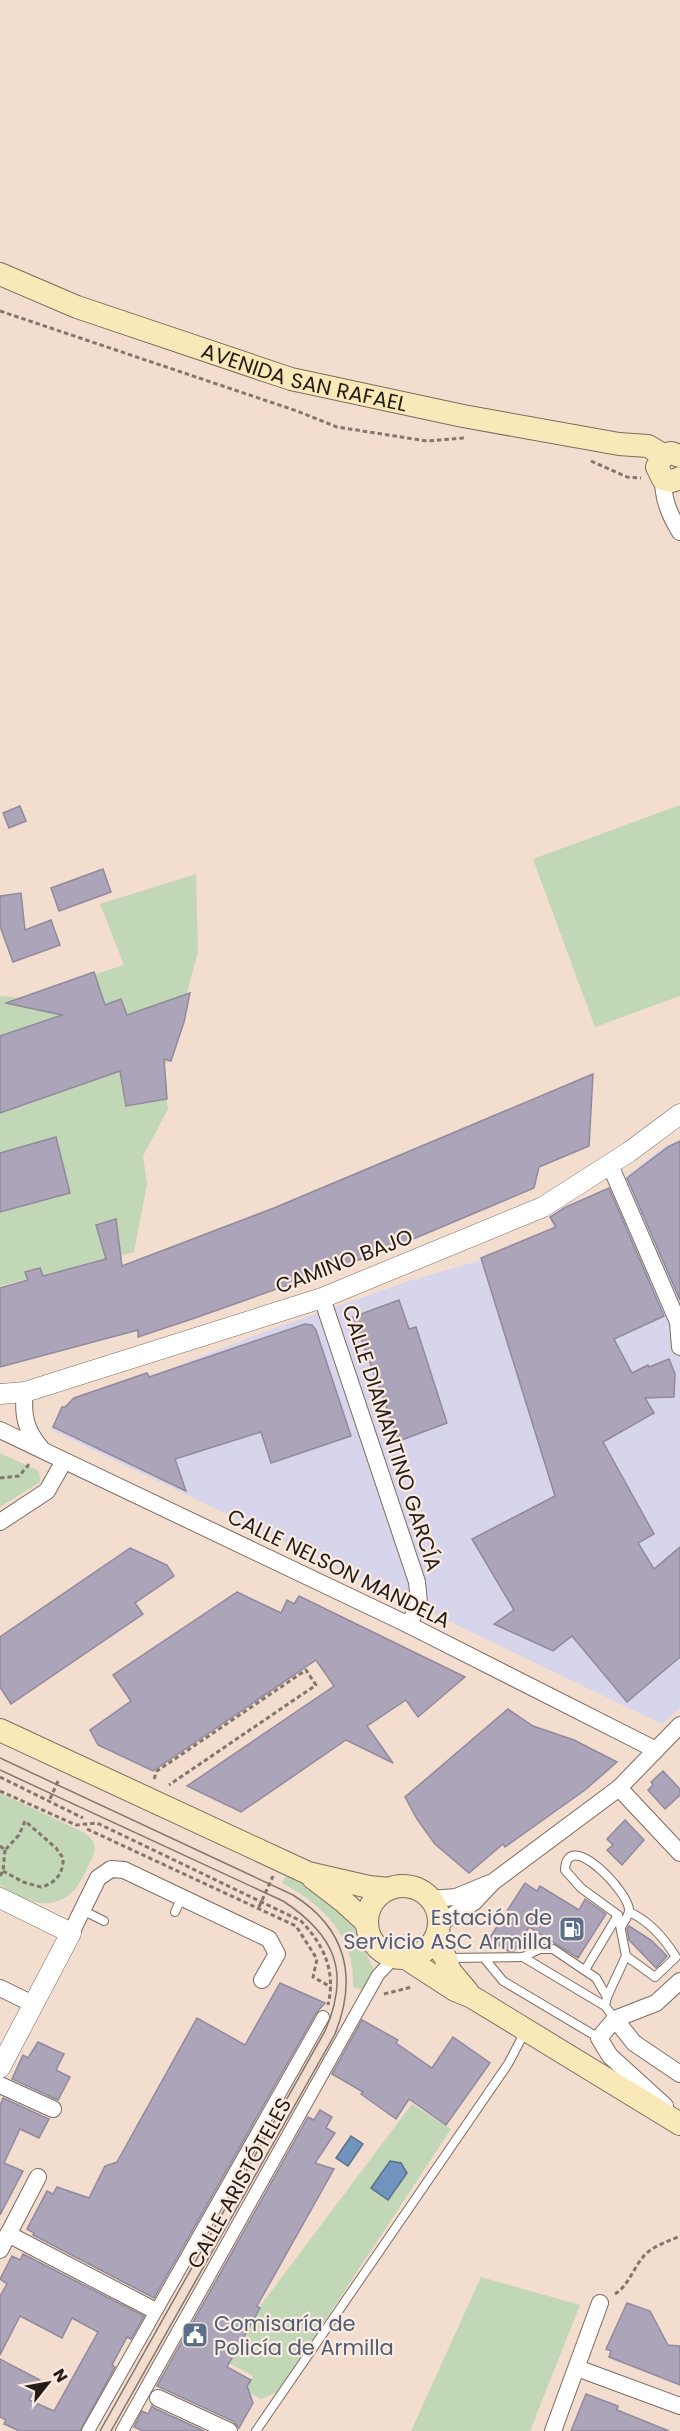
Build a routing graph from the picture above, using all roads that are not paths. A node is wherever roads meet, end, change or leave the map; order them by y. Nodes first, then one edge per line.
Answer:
1 (0, 274) edge
2 (671, 471) edge
3 (680, 532) edge
4 (680, 1114) edge
5 (610, 1165) junction
6 (322, 1298) junction
7 (680, 1347) edge
8 (25, 1392) junction
9 (0, 1394) edge
10 (0, 1430) edge
11 (42, 1449) junction
12 (64, 1461) junction
13 (0, 1522) edge
14 (409, 1625) junction
15 (680, 1725) edge
16 (0, 1730) edge
17 (656, 1750) junction
18 (618, 1788) junction
19 (680, 1853) edge
20 (308, 1873) junction
21 (494, 1882) junction
22 (389, 1889) junction
23 (182, 1896) junction
24 (0, 1898) edge
25 (431, 1899) junction
26 (82, 1910) junction
27 (175, 1912) dead end
28 (629, 1912) junction
29 (618, 1915) junction
30 (104, 1921) dead end
31 (367, 1923) junction
32 (621, 1927) junction
33 (70, 1933) junction
34 (440, 1941) junction
35 (626, 1956) junction
36 (523, 1957) junction
37 (401, 1958) junction
38 (484, 1958) junction
39 (585, 1970) junction
40 (262, 1980) dead end
41 (680, 1981) edge
42 (0, 1988) edge
43 (472, 1997) junction
44 (607, 1997) junction
45 (33, 2004) junction
46 (610, 2012) junction
47 (323, 2017) dead end
48 (526, 2030) junction
49 (599, 2038) junction
50 (0, 2068) edge
51 (680, 2074) edge
52 (0, 2085) edge
53 (53, 2109) dead end
54 (680, 2122) edge
55 (38, 2177) dead end
56 (8, 2234) junction
57 (0, 2250) edge
58 (600, 2303) road end
59 (153, 2309) junction
60 (577, 2368) junction
61 (158, 2398) dead end
62 (680, 2406) edge
63 (88, 2431) edge
64 (122, 2431) edge
65 (229, 2431) edge
66 (256, 2431) edge
67 (553, 2431) edge

1 - 2 main road, AVENIDA SAN RAFAEL
2 - 3 street
4 - 5 street, CAMINO BAJO
5 - 6 street, CAMINO BAJO
5 - 7 street
6 - 8 street, CAMINO BAJO
6 - 14 street, CALLE DIAMANTINO GARCÍA
8 - 9 street, CAMINO BAJO
8 - 11 street
10 - 11 street, CALLE NELSON MANDELA
11 - 12 street, CALLE NELSON MANDELA
12 - 13 street
12 - 14 street, CALLE NELSON MANDELA
14 - 17 street, CALLE NELSON MANDELA
15 - 17 street
16 - 20 main road
17 - 18 street
18 - 19 street
18 - 21 street
20 - 22 main road
20 - 31 main road
21 - 25 street
21 - 34 street
22 - 25 main road
22 - 31 main road
23 - 26 street
23 - 27 lane
23 - 40 street
24 - 33 street
25 - 34 main road
26 - 30 lane
26 - 33 street
28 - 29 lane
28 - 32 lane
28 - 35 lane
29 - 32 lane
29 - 39 lane
31 - 37 main road
32 - 35 lane
33 - 45 street
34 - 37 main road
34 - 38 lane
34 - 43 main road
35 - 44 lane
36 - 38 lane
36 - 39 lane
36 - 46 lane
37 - 43 main road
37 - 64 street, CALLE ARISTÓTELES
38 - 49 lane
39 - 44 lane
41 - 46 street
42 - 45 street
43 - 48 main road
44 - 46 lane
45 - 50 street
46 - 49 street
46 - 51 street
47 - 59 street, CALLE ARISTÓTELES
48 - 54 main road
48 - 66 lane
49 - 54 street
52 - 53 street
55 - 56 street
56 - 57 street
56 - 59 street
58 - 60 street
59 - 63 street, CALLE ARISTÓTELES
60 - 62 street
60 - 67 street
61 - 65 street

